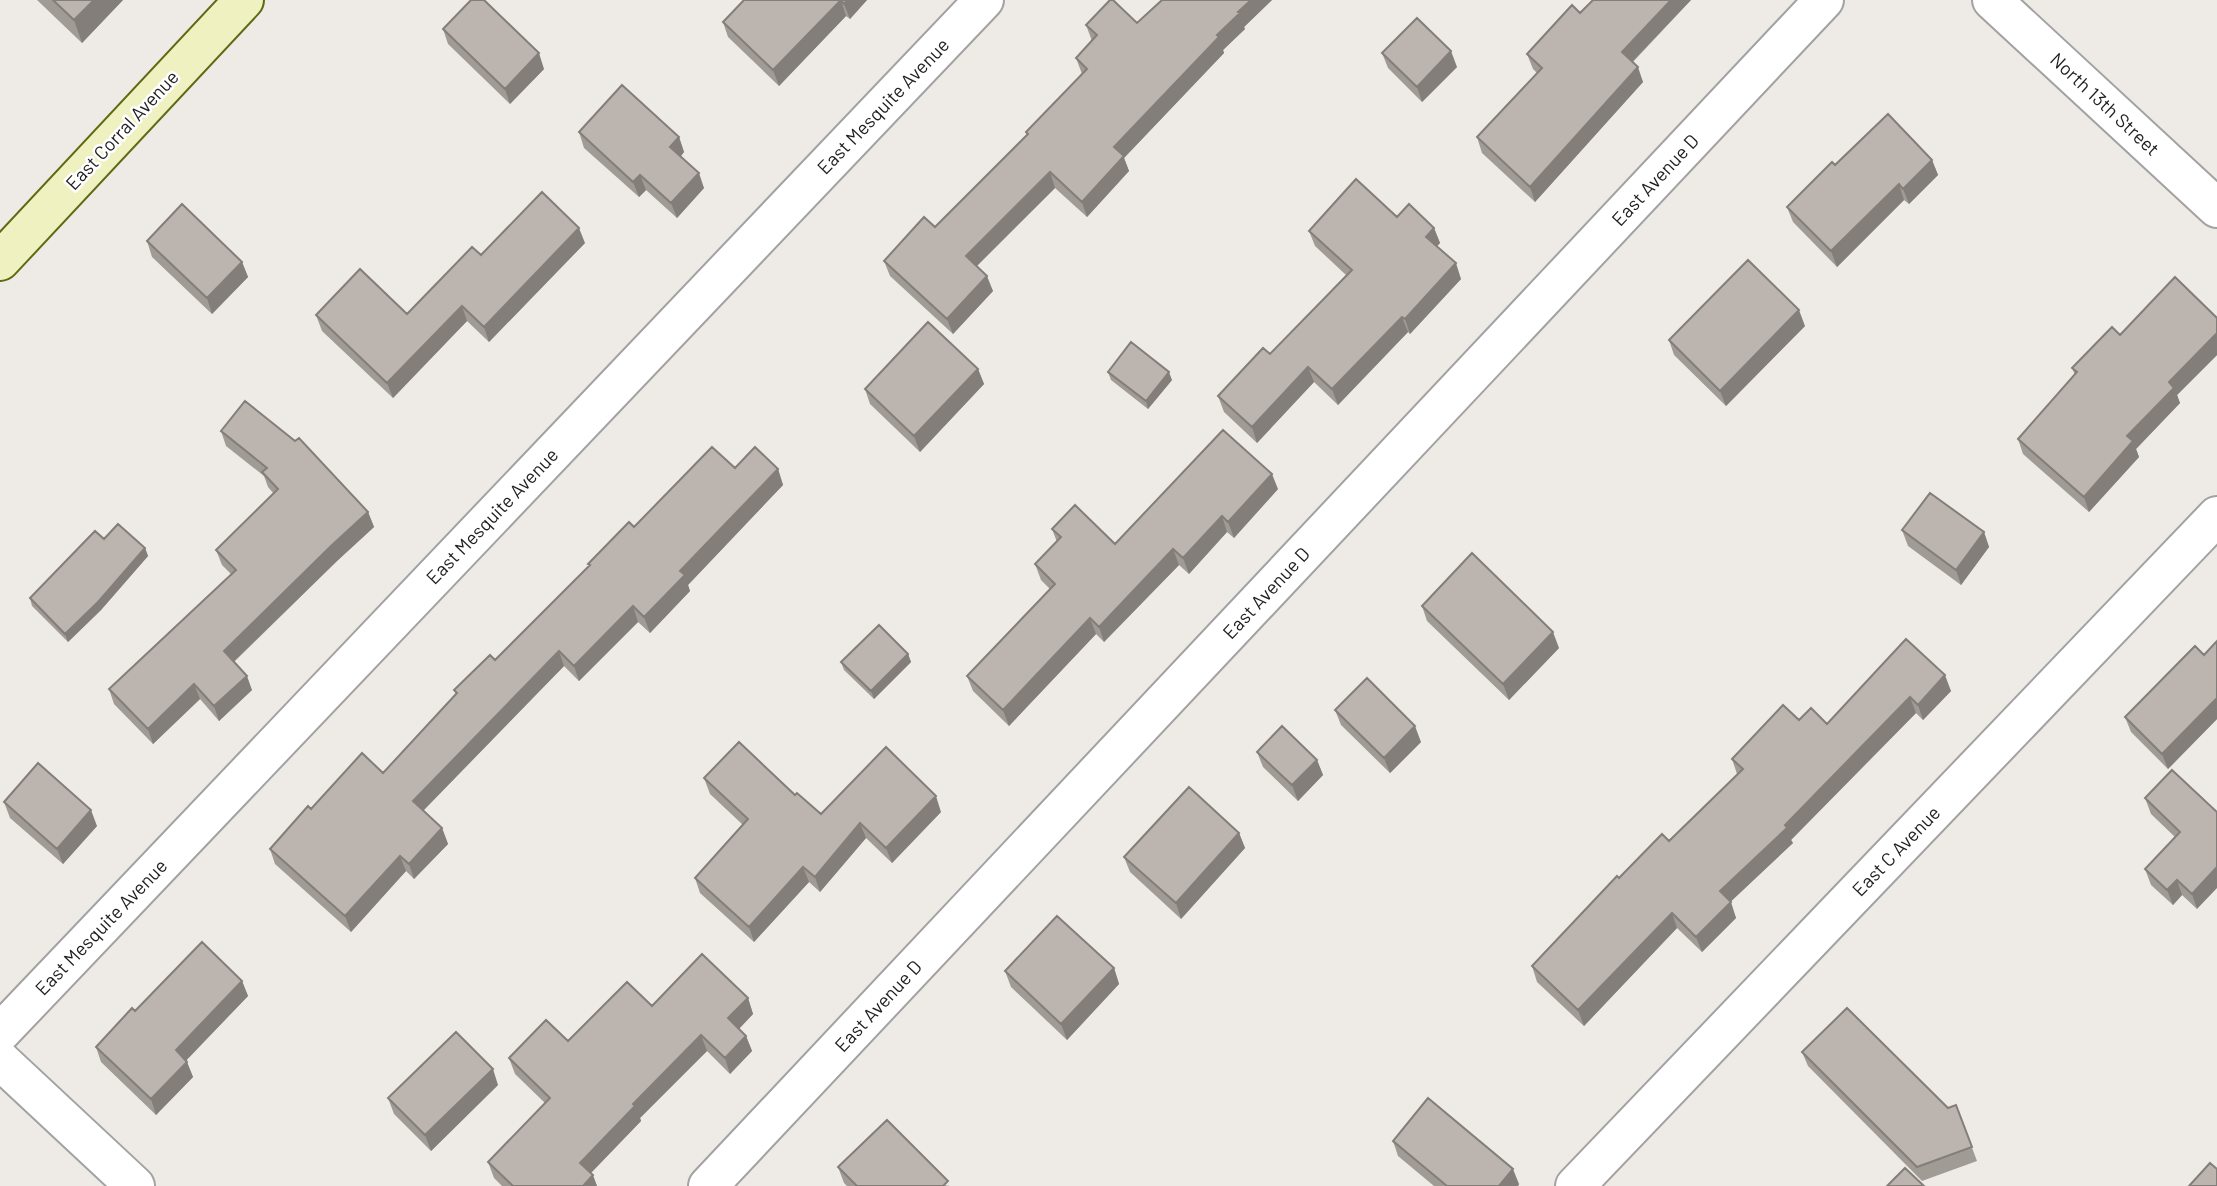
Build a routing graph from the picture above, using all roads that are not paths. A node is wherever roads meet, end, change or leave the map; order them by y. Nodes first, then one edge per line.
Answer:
1 (244, 0) edge
2 (984, 0) edge
3 (1824, 0) edge
4 (1992, 0) edge
5 (2217, 208) edge
6 (0, 261) edge
7 (2217, 516) edge
8 (0, 1033) edge
9 (0, 1060) edge
10 (135, 1186) edge
11 (708, 1186) edge
12 (1575, 1186) edge

1 - 6 main road, East Corral Avenue
2 - 8 street, East Mesquite Avenue
3 - 11 street, East Avenue D
4 - 5 street, North 13th Street
7 - 12 street, East C Avenue
9 - 10 street

